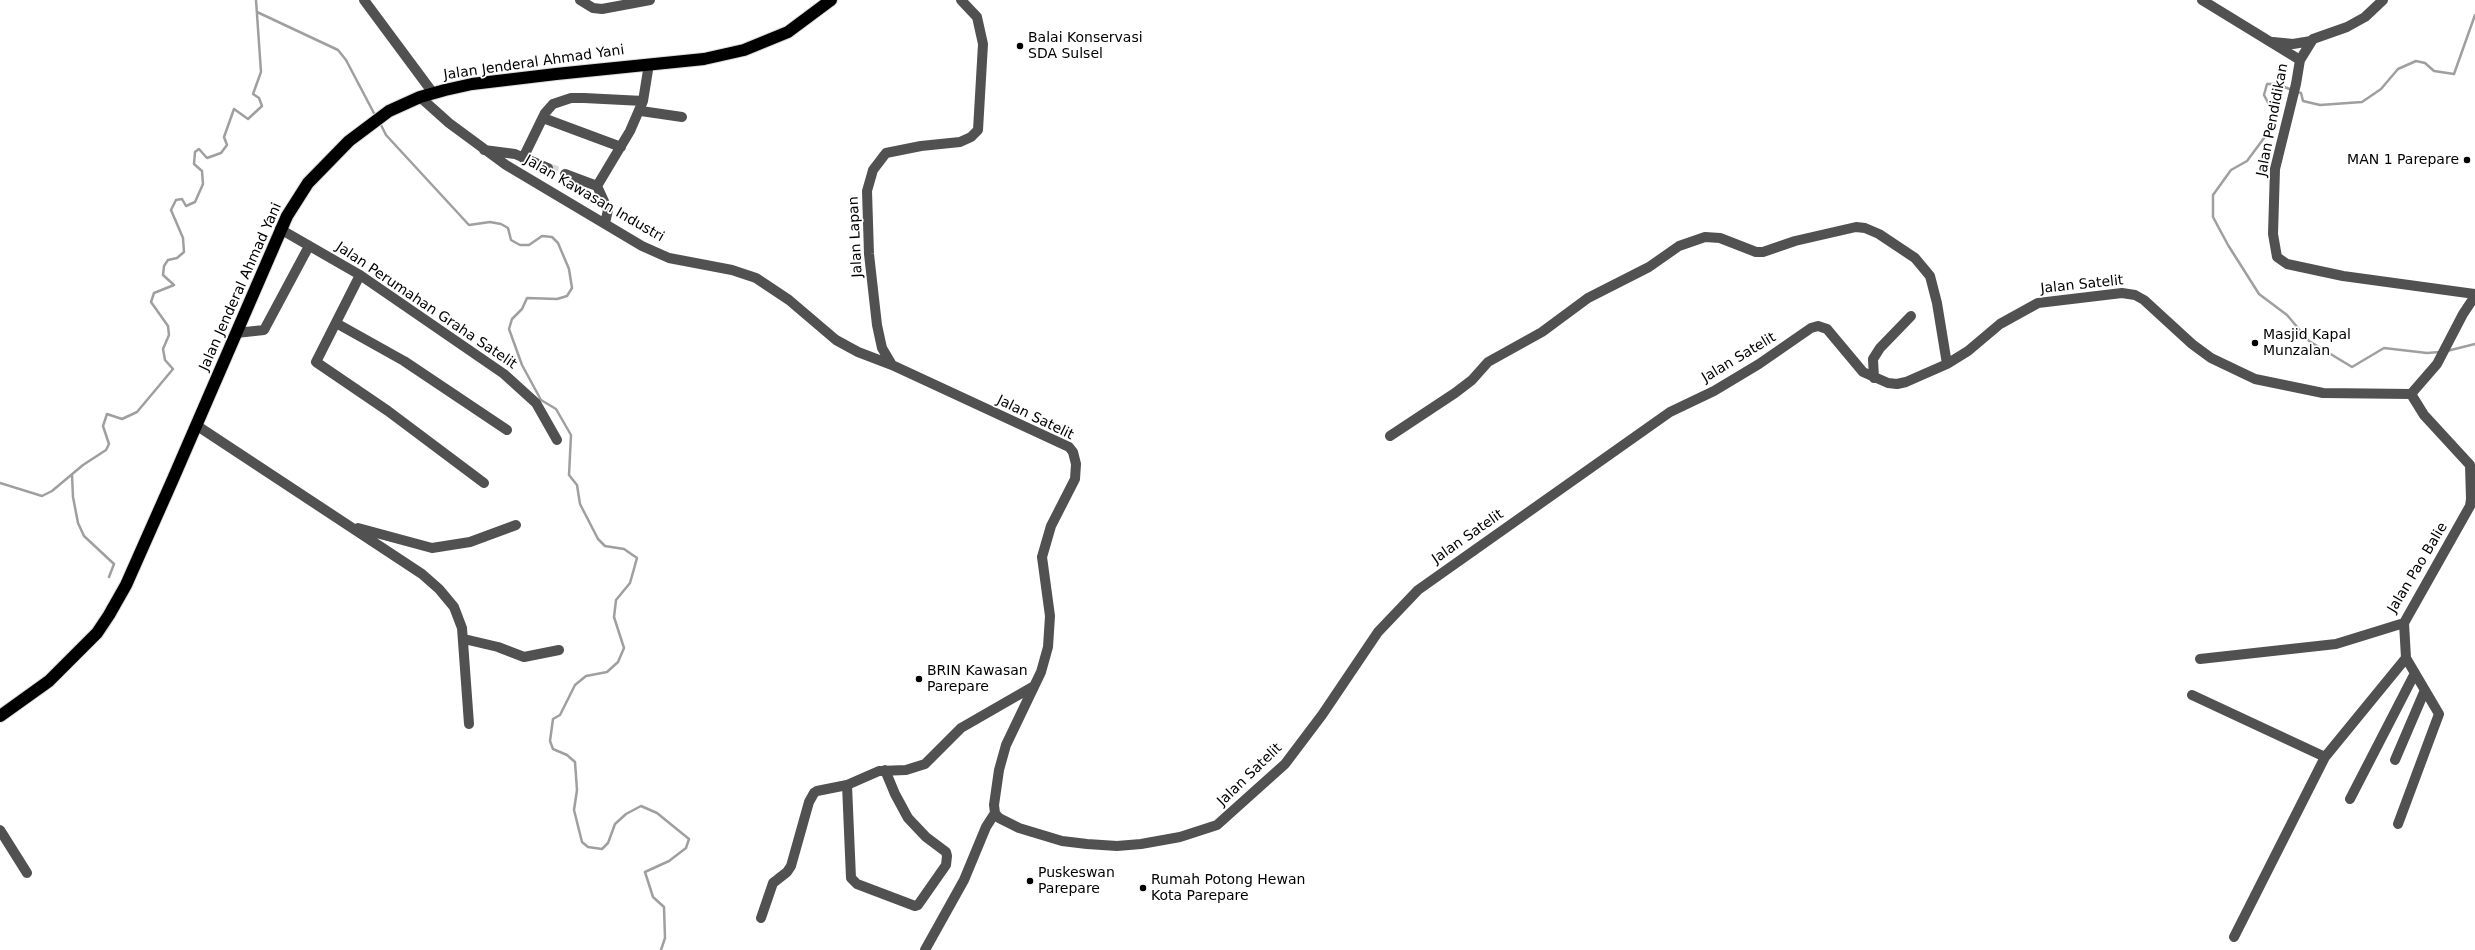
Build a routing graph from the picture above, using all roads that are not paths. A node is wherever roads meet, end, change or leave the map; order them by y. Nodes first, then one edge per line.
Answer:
1 (364, 0) edge
2 (580, 0) edge
3 (650, 0) edge
4 (831, 0) edge
5 (961, 0) edge
6 (2202, 0) edge
7 (2383, 0) edge
8 (2271, 41) junction
9 (2311, 41) junction
10 (2300, 60) junction
11 (649, 64) junction
12 (433, 93) junction
13 (420, 97) junction
14 (642, 106) junction
15 (543, 118) junction
16 (682, 118) dead end
17 (621, 147) junction
18 (484, 150) junction
19 (524, 158) junction
20 (548, 168) tunnel mouth
21 (565, 174) tunnel mouth
22 (597, 186) junction
23 (605, 223) junction
24 (280, 229) junction
25 (309, 246) junction
26 (360, 275) junction
27 (2475, 295) edge
28 (1911, 316) dead end
29 (336, 322) junction
30 (236, 333) junction
31 (1947, 364) junction
32 (892, 365) junction
33 (1874, 378) junction
34 (2411, 394) junction
35 (196, 425) junction
36 (507, 430) dead end
37 (1390, 436) dead end
38 (557, 440) dead end
39 (484, 484) dead end
40 (516, 525) dead end
41 (350, 526) junction
42 (2404, 623) junction
43 (464, 639) junction
44 (559, 650) dead end
45 (2406, 658) junction
46 (2200, 659) dead end
47 (2415, 673) junction
48 (1034, 686) junction
49 (2426, 690) junction
50 (2192, 695) dead end
51 (0, 716) edge
52 (469, 724) dead end
53 (2325, 757) junction
54 (2395, 760) dead end
55 (885, 770) junction
56 (847, 785) junction
57 (2350, 800) dead end
58 (995, 813) junction
59 (2398, 824) dead end
60 (0, 830) edge
61 (27, 873) dead end
62 (761, 918) dead end
63 (2234, 938) dead end
64 (925, 950) edge

1 - 12 street
2 - 3 street
4 - 11 highway, Jalan Jenderal Ahmad Yani
5 - 32 street, Jalan Lapan
6 - 8 street
7 - 9 street
8 - 9 street
8 - 10 street
9 - 10 street, Jalan Pendidikan
10 - 27 street, Jalan Pendidikan
11 - 12 highway, Jalan Jenderal Ahmad Yani
11 - 14 street
12 - 13 highway, Jalan Jenderal Ahmad Yani
13 - 18 street, Jalan Kawasan Industri
13 - 24 highway, Jalan Jenderal Ahmad Yani
14 - 15 street
14 - 16 street
14 - 17 street
15 - 17 street
15 - 19 street
17 - 22 street
18 - 19 street
18 - 23 street, Jalan Kawasan Industri
19 - 20 street
21 - 22 street
22 - 23 street
23 - 32 street, Jalan Kawasan Industri
24 - 25 street, Jalan Perumahan Graha Satelit
24 - 30 highway, Jalan Jenderal Ahmad Yani
25 - 26 street, Jalan Perumahan Graha Satelit
25 - 30 street
26 - 29 street
26 - 38 street, Jalan Perumahan Graha Satelit
27 - 34 street
28 - 33 street
29 - 36 street
29 - 39 street
30 - 35 highway, Jalan Jenderal Ahmad Yani
31 - 33 street, Jalan Satelit
31 - 34 street, Jalan Satelit
31 - 37 street
32 - 48 street, Jalan Satelit
33 - 58 street, Jalan Satelit
34 - 42 street, Jalan Pao Balie
35 - 41 street
35 - 51 highway, Jalan Jenderal Ahmad Yani
40 - 41 street
41 - 43 street
42 - 45 street
42 - 46 street, Jalan Pao Balie
43 - 44 street
43 - 52 street
45 - 47 street
45 - 53 street
47 - 49 street
47 - 57 street
48 - 55 street
48 - 58 street, Jalan Satelit
49 - 54 street
49 - 59 street
50 - 53 street
53 - 63 street
55 - 56 street
55 - 56 street
56 - 62 street
58 - 64 street
60 - 61 street

